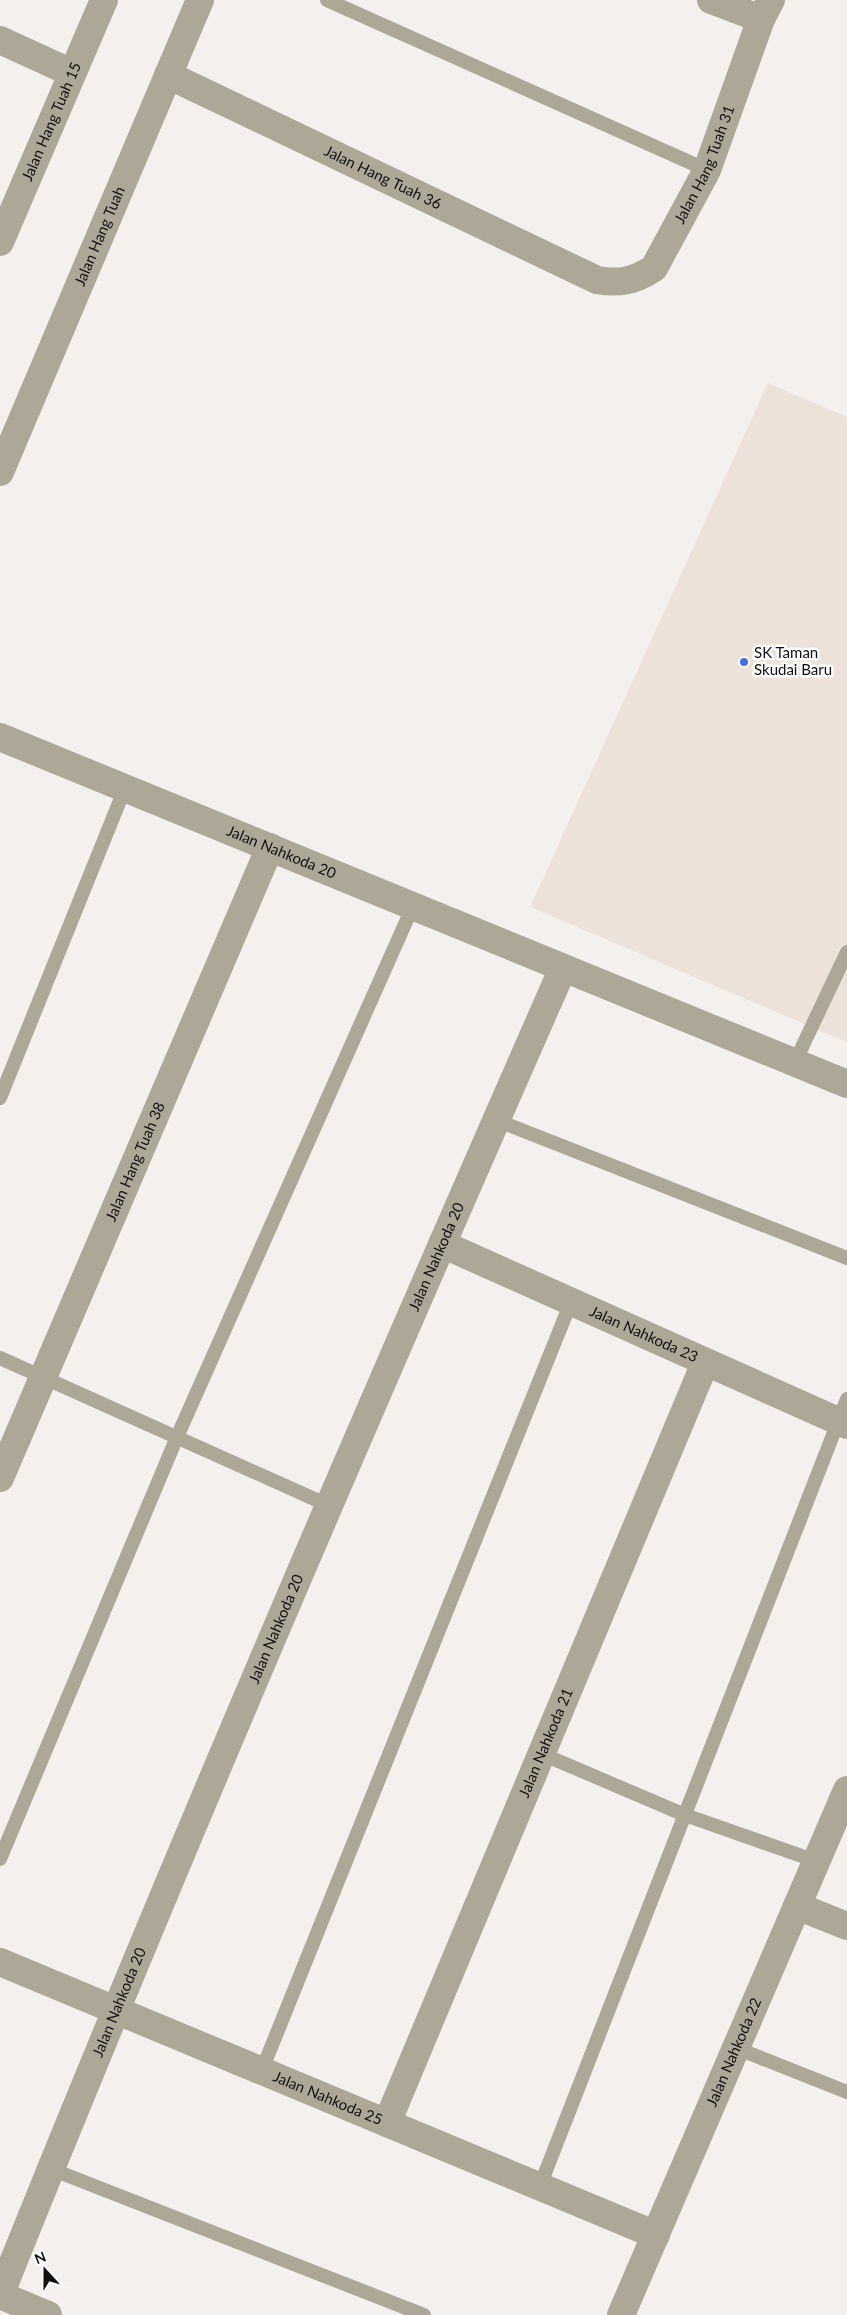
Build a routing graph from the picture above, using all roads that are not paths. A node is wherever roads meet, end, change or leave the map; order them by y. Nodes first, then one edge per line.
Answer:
1 (104, 0) edge
2 (200, 0) edge
3 (327, 0) edge
4 (711, 0) edge
5 (766, 10) edge
6 (0, 40) edge
7 (72, 73) junction
8 (168, 75) junction
9 (707, 170) junction
10 (0, 242) edge
11 (597, 280) joint
12 (0, 472) edge
13 (0, 737) edge
14 (125, 788) junction
15 (270, 847) junction
16 (413, 906) junction
17 (847, 952) edge
18 (564, 968) junction
19 (795, 1062) junction
20 (847, 1084) edge
21 (0, 1098) edge
22 (496, 1120) junction
23 (442, 1244) junction
24 (847, 1258) edge
25 (571, 1302) junction
26 (0, 1358) edge
27 (705, 1362) junction
28 (43, 1377) junction
29 (844, 1415) edge
30 (177, 1437) junction
31 (0, 1478) edge
32 (330, 1506) junction
33 (542, 1754) junction
34 (847, 1790) edge
35 (685, 1815) junction
36 (0, 1859) edge
37 (816, 1861) junction
38 (797, 1906) junction
39 (847, 1926) edge
40 (0, 1962) edge
41 (115, 2009) junction
42 (736, 2048) junction
43 (262, 2070) junction
44 (847, 2092) edge
45 (387, 2123) junction
46 (51, 2169) junction
47 (540, 2186) junction
48 (656, 2235) junction
49 (0, 2295) edge
50 (48, 2315) edge
51 (424, 2315) edge
52 (621, 2315) edge

1 - 7 street, Jalan Hang Tuah 15
2 - 8 street, Jalan Hang Tuah
3 - 9 lane
4 - 5 street
5 - 9 street, Jalan Hang Tuah 31
6 - 7 street
7 - 10 street, Jalan Hang Tuah 15
8 - 11 street, Jalan Hang Tuah 36
8 - 12 street, Jalan Hang Tuah
9 - 11 street, Jalan Hang Tuah 31
13 - 14 street, Jalan Nahkoda 20
14 - 15 street, Jalan Nahkoda 20
14 - 21 lane
15 - 16 street, Jalan Nahkoda 20
15 - 28 street, Jalan Hang Tuah 38
16 - 18 street, Jalan Nahkoda 20
16 - 30 lane
17 - 19 lane
18 - 19 street, Jalan Nahkoda 20
18 - 22 street, Jalan Nahkoda 20
19 - 20 street, Jalan Nahkoda 20
22 - 23 street, Jalan Nahkoda 20
22 - 24 lane
23 - 25 street, Jalan Nahkoda 23
23 - 32 street, Jalan Nahkoda 20
25 - 27 street, Jalan Nahkoda 23
25 - 43 lane
26 - 28 lane
27 - 29 street, Jalan Nahkoda 23
27 - 33 street, Jalan Nahkoda 21
28 - 30 lane
28 - 31 street, Jalan Hang Tuah 38
29 - 35 lane
30 - 32 lane
30 - 36 lane
32 - 41 street, Jalan Nahkoda 20
33 - 35 lane
33 - 45 street, Jalan Nahkoda 21
34 - 37 street, Jalan Nahkoda 22
35 - 37 lane
35 - 47 lane
37 - 38 street, Jalan Nahkoda 22
38 - 39 street
38 - 42 street, Jalan Nahkoda 22
40 - 41 street, Jalan Nahkoda 25
41 - 43 street, Jalan Nahkoda 25
41 - 46 street, Jalan Nahkoda 20
42 - 44 lane
42 - 48 street, Jalan Nahkoda 22
43 - 45 street, Jalan Nahkoda 25
45 - 47 street, Jalan Nahkoda 25
46 - 49 street, Jalan Nahkoda 20
46 - 51 lane
47 - 48 street, Jalan Nahkoda 25
48 - 52 street, Jalan Nahkoda 22
49 - 50 street

